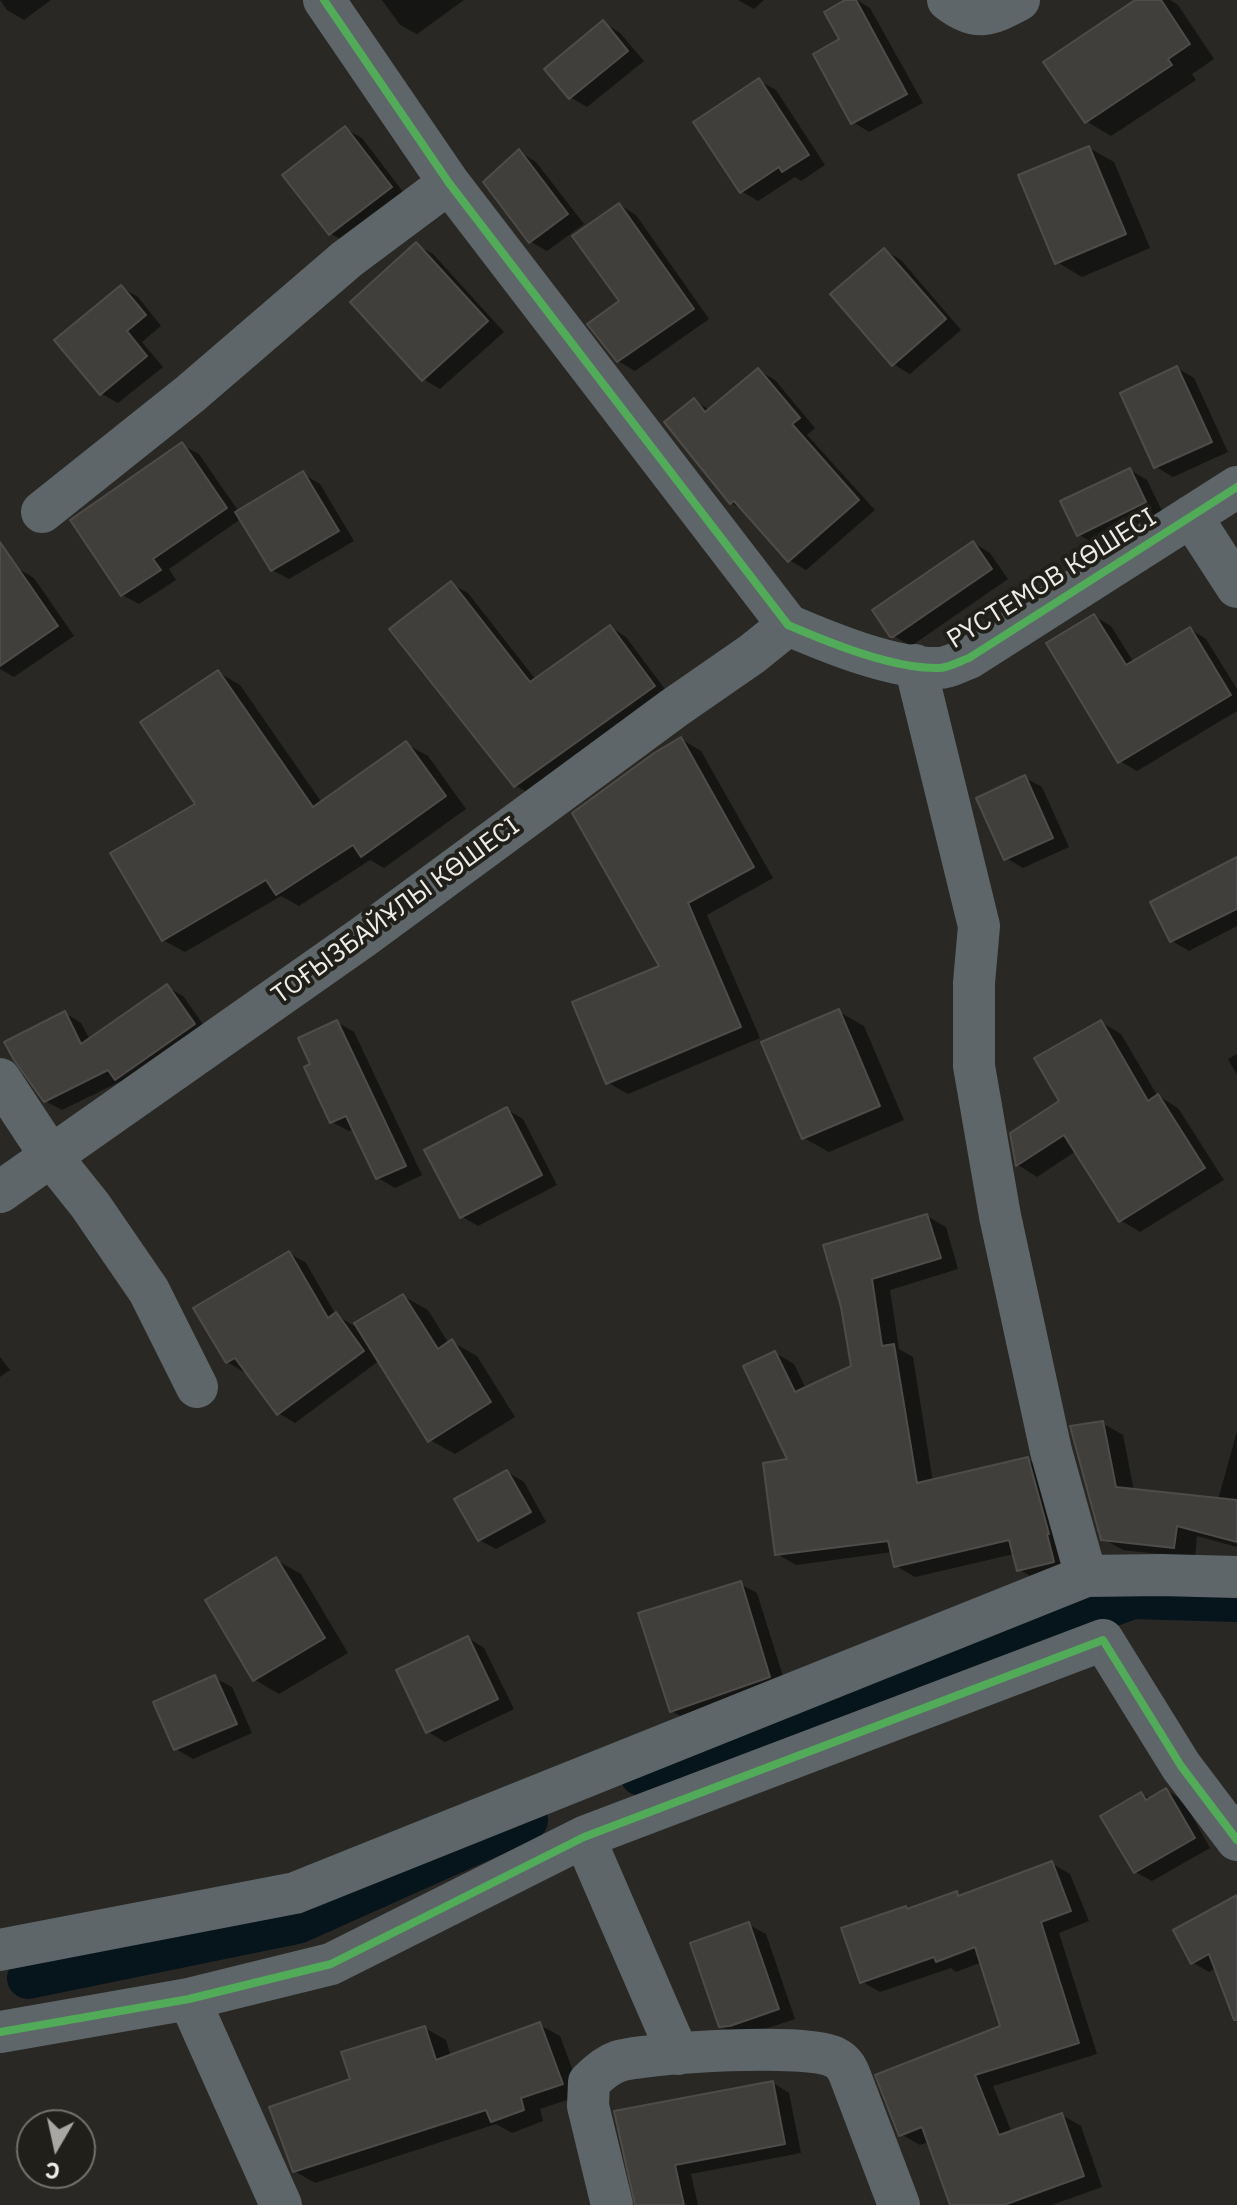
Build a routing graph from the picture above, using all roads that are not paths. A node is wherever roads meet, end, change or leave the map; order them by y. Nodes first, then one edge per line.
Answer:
1 (324, 0) edge
2 (948, 0) edge
3 (1019, 0) edge
4 (449, 183) junction
5 (1237, 487) edge
6 (42, 512) dead end
7 (1191, 516) junction
8 (1237, 587) edge
9 (788, 625) junction
10 (915, 665) junction
11 (0, 1079) edge
12 (50, 1155) junction
13 (0, 1192) edge
14 (197, 1387) dead end
15 (1086, 1576) junction
16 (1237, 1577) edge
17 (584, 1837) junction
18 (1237, 1840) edge
19 (0, 1950) edge
20 (189, 1999) junction
21 (1, 2029) edge
22 (678, 2054) junction
23 (281, 2205) edge
24 (612, 2205) edge
25 (899, 2205) edge

1 - 4 street
2 - 3 street
4 - 6 street
4 - 9 street
5 - 7 street, РҮСТЕМОВ КӨШЕСІ
7 - 8 street
7 - 10 street, РҮСТЕМОВ КӨШЕСІ
9 - 10 street, РҮСТЕМОВ КӨШЕСІ
9 - 12 street, ТОҒЫЗБАЙҰЛЫ КӨШЕСІ
10 - 15 street
11 - 12 street
12 - 13 street, ТОҒЫЗБАЙҰЛЫ КӨШЕСІ
12 - 14 street
15 - 16 street
15 - 19 street
17 - 18 street
17 - 20 street
17 - 22 street
20 - 21 street
20 - 23 street
22 - 24 street
22 - 25 street

